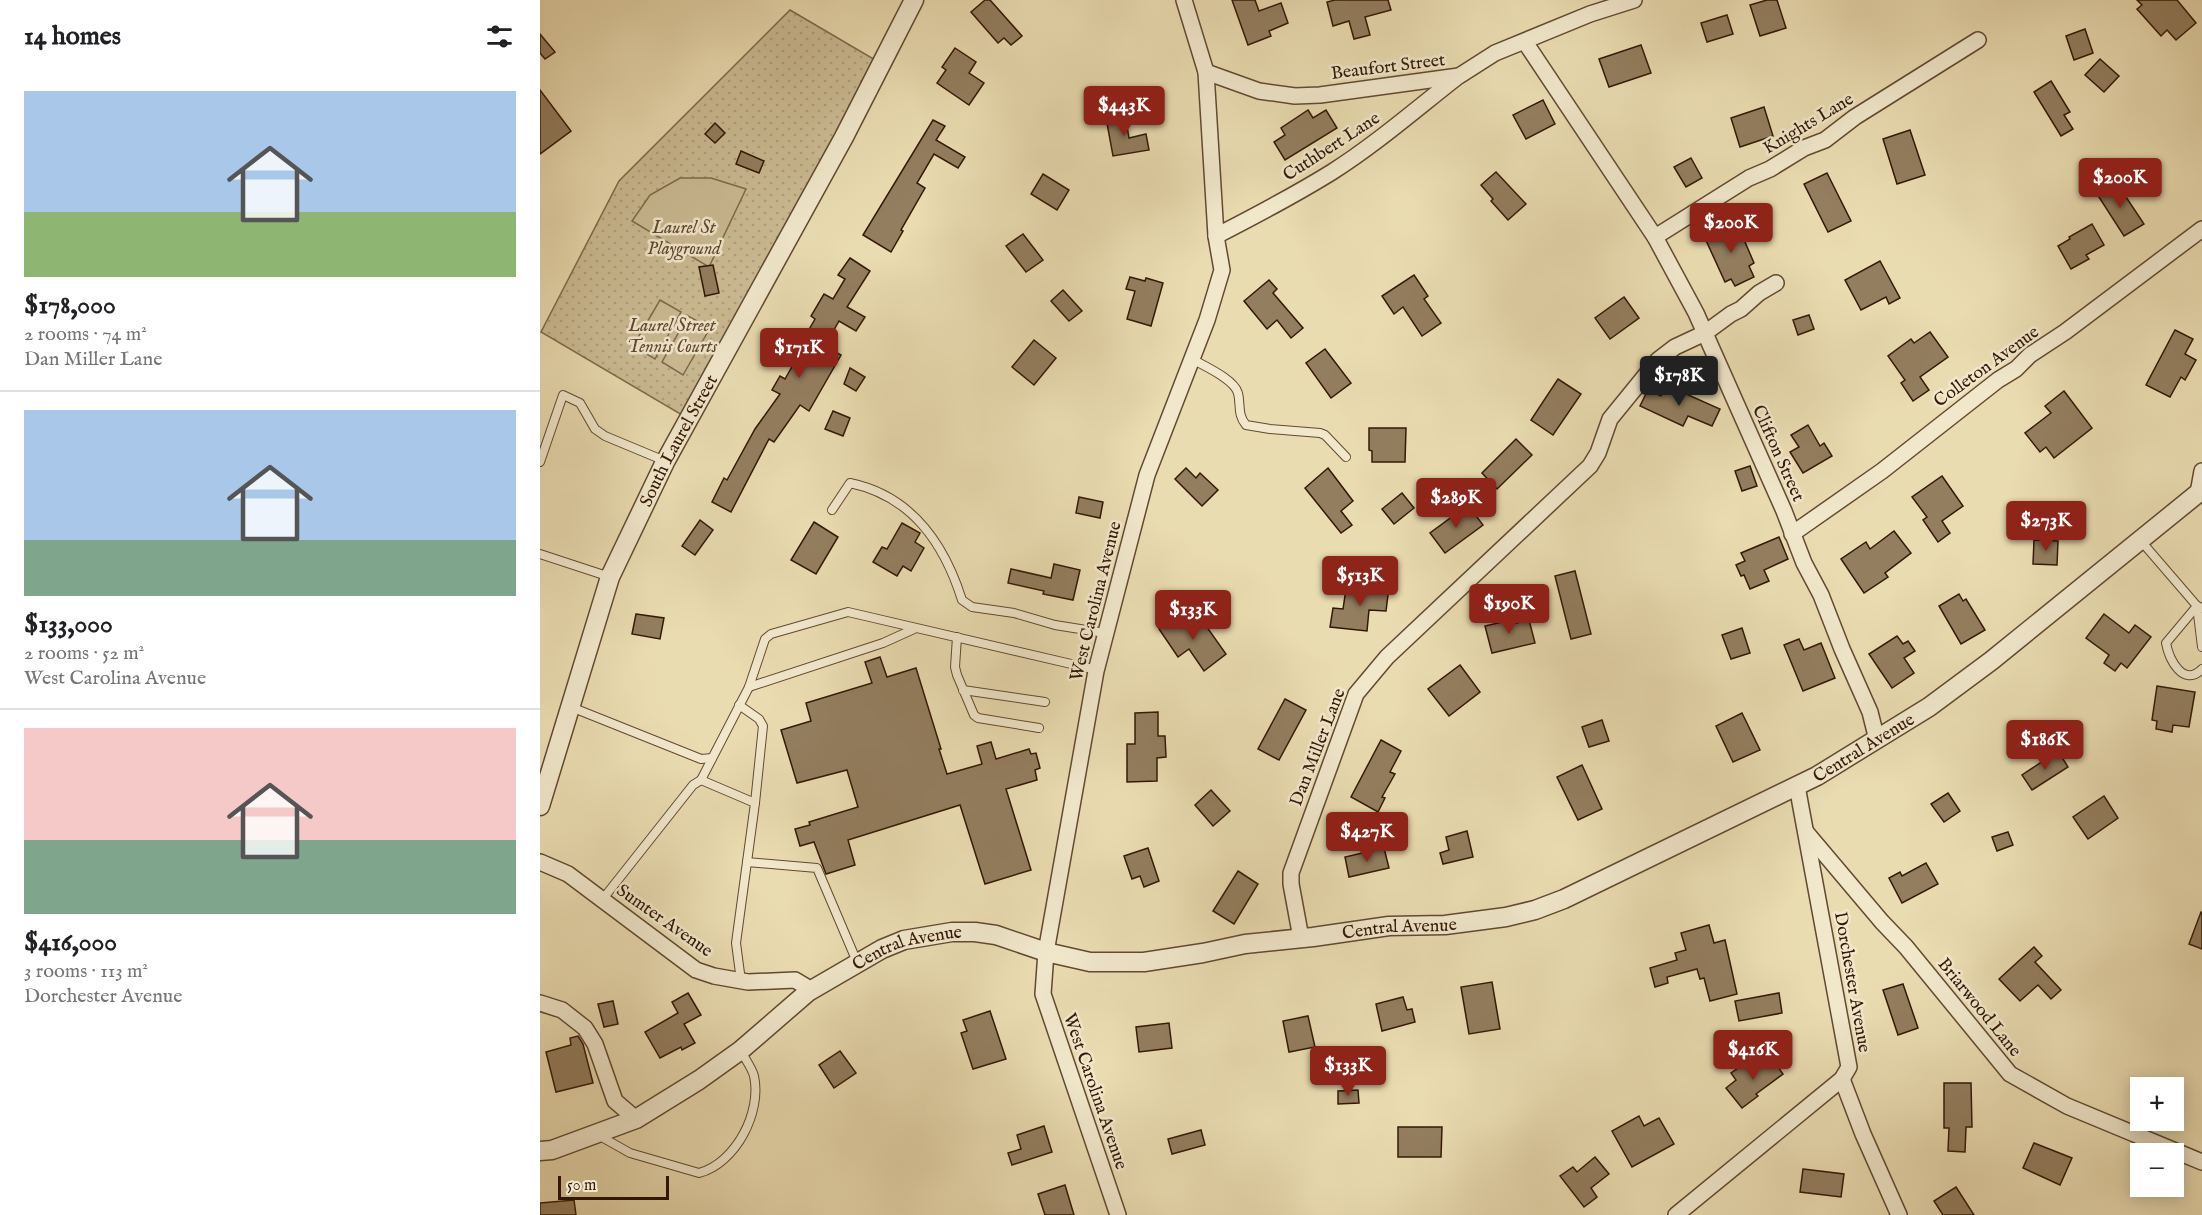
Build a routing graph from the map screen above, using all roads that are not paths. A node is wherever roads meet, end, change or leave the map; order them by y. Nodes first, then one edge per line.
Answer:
1 (914, 0) edge
2 (1184, 0) edge
3 (1634, 0) edge
4 (1978, 40) dead end
5 (1525, 42) junction
6 (1206, 72) junction
7 (1459, 76) junction
8 (2202, 229) edge
9 (1216, 237) junction
10 (1655, 237) junction
11 (1776, 283) dead end
12 (1705, 333) junction
13 (1192, 359) junction
14 (1346, 457) dead end
15 (540, 462) edge
16 (665, 462) junction
17 (2202, 471) edge
18 (2200, 491) edge
19 (832, 510) dead end
20 (1792, 534) junction
21 (2140, 540) junction
22 (540, 554) edge
23 (610, 577) junction
24 (2200, 607) edge
25 (914, 629) junction
26 (1105, 633) junction
27 (957, 637) junction
28 (2202, 647) edge
29 (2202, 669) edge
30 (1096, 670) junction
31 (749, 687) junction
32 (963, 690) junction
33 (1045, 702) dead end
34 (740, 705) junction
35 (570, 706) junction
36 (1038, 728) dead end
37 (1877, 740) junction
38 (712, 758) junction
39 (701, 780) junction
40 (1797, 786) junction
41 (755, 803) junction
42 (540, 806) edge
43 (1806, 832) junction
44 (540, 862) edge
45 (747, 862) junction
46 (602, 900) junction
47 (1301, 938) junction
48 (1046, 952) junction
49 (858, 963) junction
50 (741, 981) junction
51 (808, 992) junction
52 (540, 1003) edge
53 (741, 1050) junction
54 (1842, 1079) junction
55 (636, 1119) junction
56 (597, 1134) junction
57 (540, 1151) edge
58 (2202, 1162) edge
59 (1118, 1215) edge
60 (1676, 1215) edge
61 (1899, 1215) edge

1 - 16 street, South Laurel Street
2 - 6 street, West Carolina Avenue
3 - 5 street, Beaufort Street
4 - 10 street, Knights Lane
5 - 7 street, Beaufort Street
5 - 10 street, Clifton Street
6 - 7 street, Beaufort Street
6 - 9 street, West Carolina Avenue
7 - 9 street, Cuthbert Lane
8 - 20 street, Colleton Avenue
9 - 13 street, West Carolina Avenue
10 - 12 street, Clifton Street
11 - 12 street, Dan Miller Lane
12 - 20 street, Clifton Street
12 - 47 street, Dan Miller Lane
13 - 14 lane
13 - 26 street, West Carolina Avenue
15 - 16 lane
16 - 23 street, South Laurel Street
17 - 18 street
18 - 21 street, Central Avenue
19 - 26 lane
20 - 37 street, Clifton Street
21 - 24 lane
21 - 37 street, Central Avenue
22 - 23 lane
23 - 35 street, South Laurel Street
24 - 28 lane
24 - 29 lane
25 - 27 lane
25 - 31 lane
25 - 31 lane
26 - 30 street, West Carolina Avenue
27 - 30 lane
27 - 32 lane
30 - 48 street, West Carolina Avenue
31 - 34 lane
32 - 33 lane
32 - 36 lane
34 - 38 lane
34 - 41 lane
35 - 38 lane
35 - 42 street, South Laurel Street
37 - 40 street, Central Avenue
38 - 39 lane
39 - 41 lane
39 - 46 lane
40 - 43 street, Dorchester Avenue
40 - 47 street, Central Avenue
41 - 45 lane
43 - 54 street, Dorchester Avenue
43 - 58 street, Briarwood Lane
44 - 46 street, Sumter Avenue
45 - 49 lane
45 - 50 lane
46 - 50 street, Sumter Avenue
47 - 48 street, Central Avenue
48 - 49 street, Central Avenue
48 - 59 street, West Carolina Avenue
49 - 51 street, Central Avenue
50 - 51 street, Sumter Avenue
51 - 53 street, Central Avenue
52 - 55 street
53 - 55 street, Central Avenue
53 - 56 lane
54 - 60 street
54 - 61 street
55 - 56 street, Central Avenue
56 - 57 street, Central Avenue

